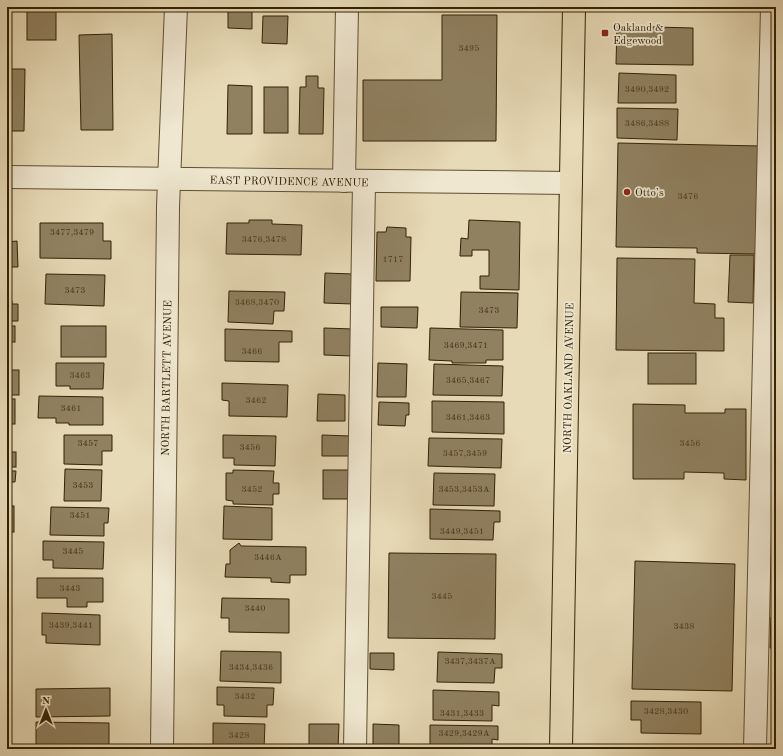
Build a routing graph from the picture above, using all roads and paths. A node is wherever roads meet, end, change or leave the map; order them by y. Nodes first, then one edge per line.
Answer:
1 (176, 7) edge
2 (347, 7) edge
3 (574, 7) edge
4 (772, 7) edge
5 (7, 177) edge
6 (168, 179) junction
7 (354, 181) junction
8 (571, 183) junction
9 (162, 749) edge
10 (355, 749) edge
11 (561, 749) edge
12 (755, 749) edge

1 - 6 street, NORTH BARTLETT AVENUE
2 - 7 street
3 - 8 main road, NORTH OAKLAND AVENUE
4 - 12 street
5 - 6 street, EAST PROVIDENCE AVENUE
6 - 7 street, EAST PROVIDENCE AVENUE
6 - 9 street, NORTH BARTLETT AVENUE
7 - 8 street, EAST PROVIDENCE AVENUE
7 - 10 street
8 - 11 main road, NORTH OAKLAND AVENUE

